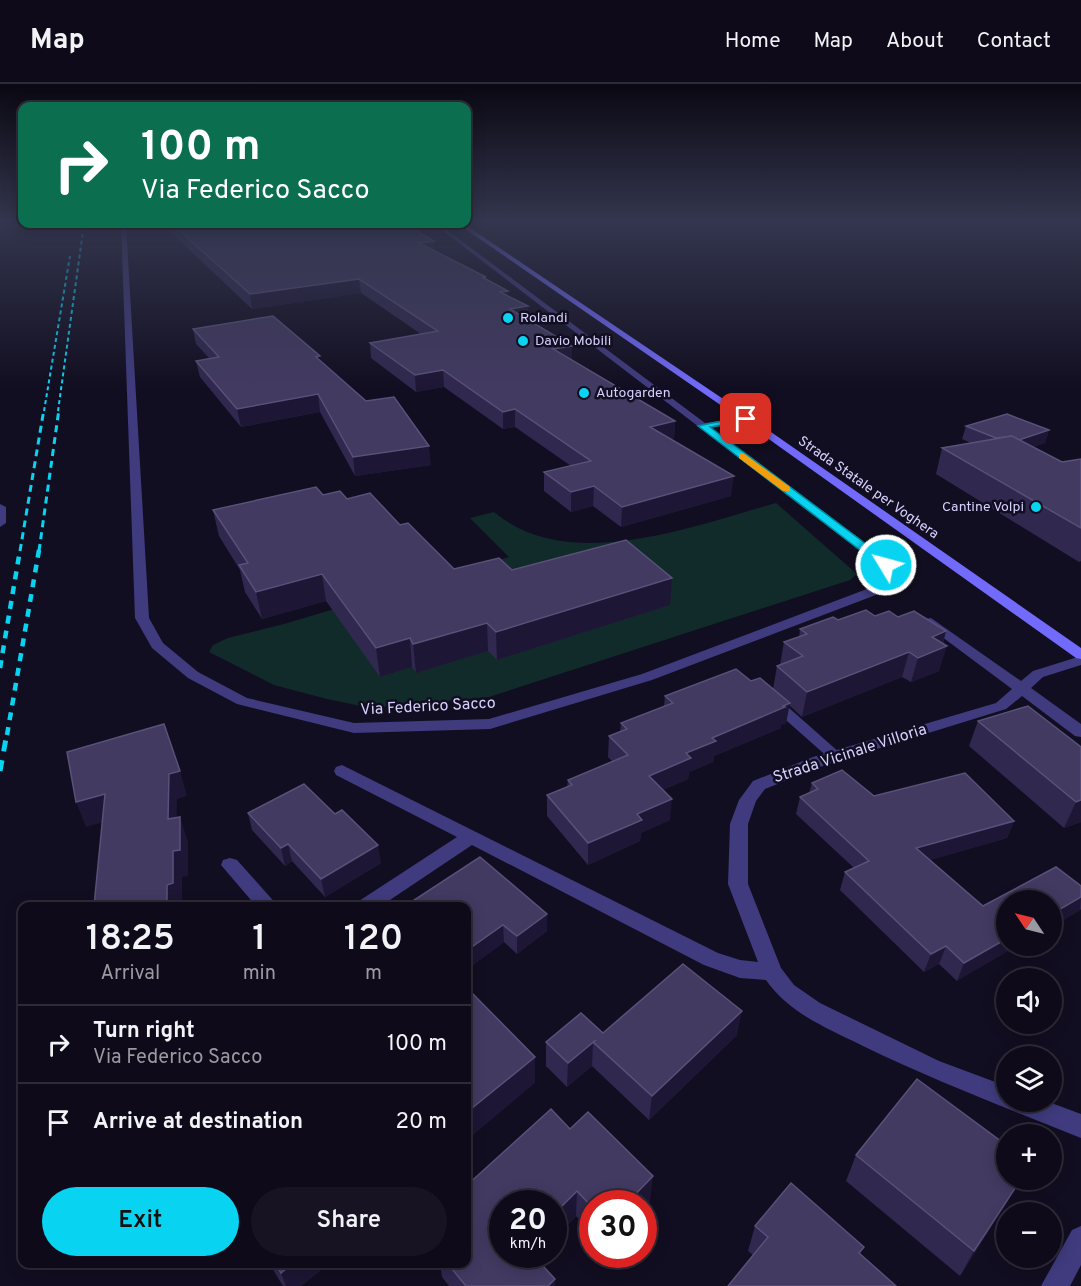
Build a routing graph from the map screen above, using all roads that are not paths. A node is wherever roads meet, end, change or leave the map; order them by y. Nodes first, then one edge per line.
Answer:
1 (126, 276) edge
2 (506, 276) edge
3 (537, 276) edge
4 (746, 419) junction
5 (703, 426) junction
6 (0, 507) edge
7 (0, 523) edge
8 (931, 622) edge
9 (1081, 655) edge
10 (1081, 660) edge
11 (1023, 688) junction
12 (764, 694) edge
13 (1081, 732) edge
14 (835, 756) junction
15 (342, 771) dead end
16 (469, 838) junction
17 (230, 865) dead end
18 (264, 902) edge
19 (372, 902) edge
20 (772, 972) junction
21 (996, 1093) edge
22 (1045, 1112) edge
23 (1081, 1126) edge
24 (1081, 1239) edge
25 (1055, 1286) edge

1 - 5 street, Via Federico Sacco
2 - 5 street, Via Federico Sacco
3 - 4 main road, Strada Statale per Voghera
4 - 5 street
4 - 9 main road, Strada Statale per Voghera
6 - 7 street
8 - 11 street
10 - 11 street, Strada Vicinale Villoria
11 - 13 street
11 - 14 street, Strada Vicinale Villoria
12 - 14 lane
14 - 20 street, Strada Vicinale Villoria
15 - 16 street
16 - 19 street
16 - 20 street
17 - 18 street
20 - 21 street, Strada Vicinale Villoria
22 - 23 street
24 - 25 street

